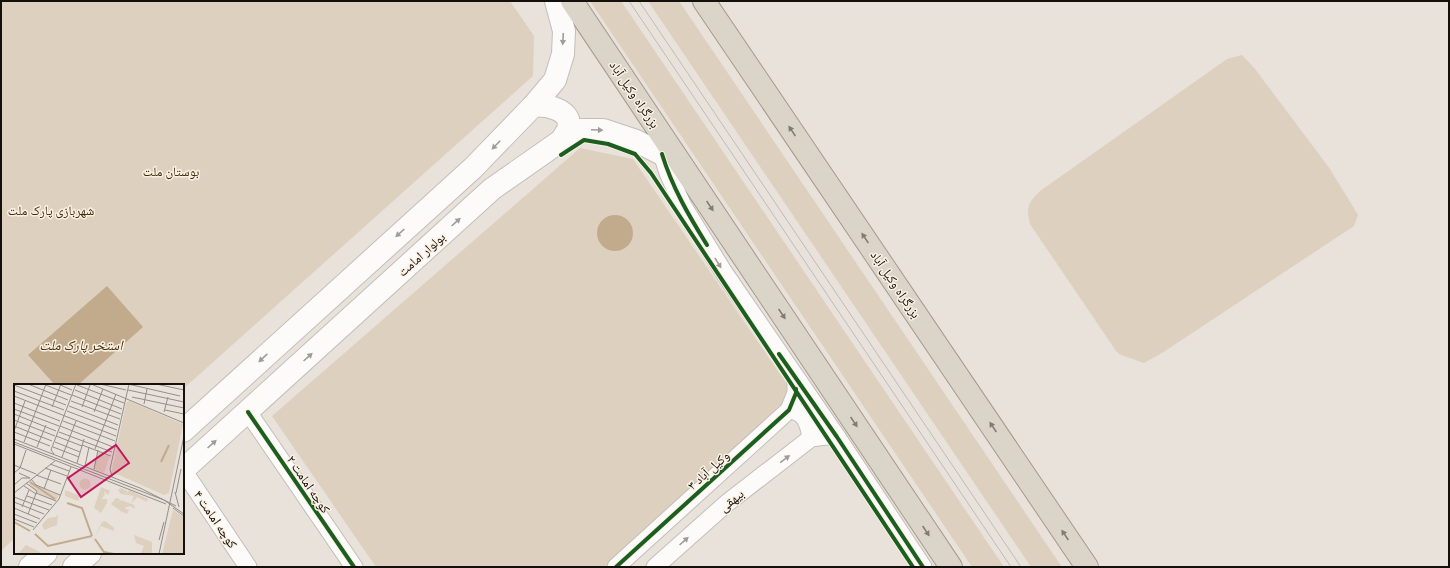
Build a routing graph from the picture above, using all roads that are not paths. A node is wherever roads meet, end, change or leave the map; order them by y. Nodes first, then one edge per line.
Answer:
1 (556, 1) edge
2 (572, 1) edge
3 (704, 1) edge
4 (533, 106) junction
5 (562, 140) junction
6 (662, 154) junction
7 (688, 174) junction
8 (796, 379) junction
9 (789, 410) junction
10 (248, 412) junction
11 (184, 430) edge
12 (837, 437) junction
13 (812, 438) junction
14 (184, 469) edge
15 (184, 471) edge
16 (45, 554) edge
17 (30, 567) edge
18 (248, 567) edge
19 (354, 567) edge
20 (616, 567) edge
21 (655, 567) edge
22 (923, 567) edge
23 (951, 567) edge
24 (1087, 567) edge

1 -> 4 main road
2 - 7 highway, بزرگراه وکیل آباد
24 -> 3 highway, بزرگراه وکیل آباد
4 - 5 main road
4 -> 11 main road
5 -> 6 main road, بولوار امامت
10 -> 5 main road, بولوار امامت
6 - 7 main road, بولوار امامت
6 -> 8 street
7 -> 23 highway, بزرگراه وکیل آباد
8 - 9 street, ۳ وکیل آباد
8 - 12 street
9 - 13 street
9 - 20 street, ۳ وکیل آباد
14 -> 10 main road, بولوار امامت
10 - 19 street, کوچه امامت ۲
12 - 13 street
12 - 22 street
21 -> 13 street, بیهقی
15 - 18 street, کوچه امامت ۴
16 - 17 main road

